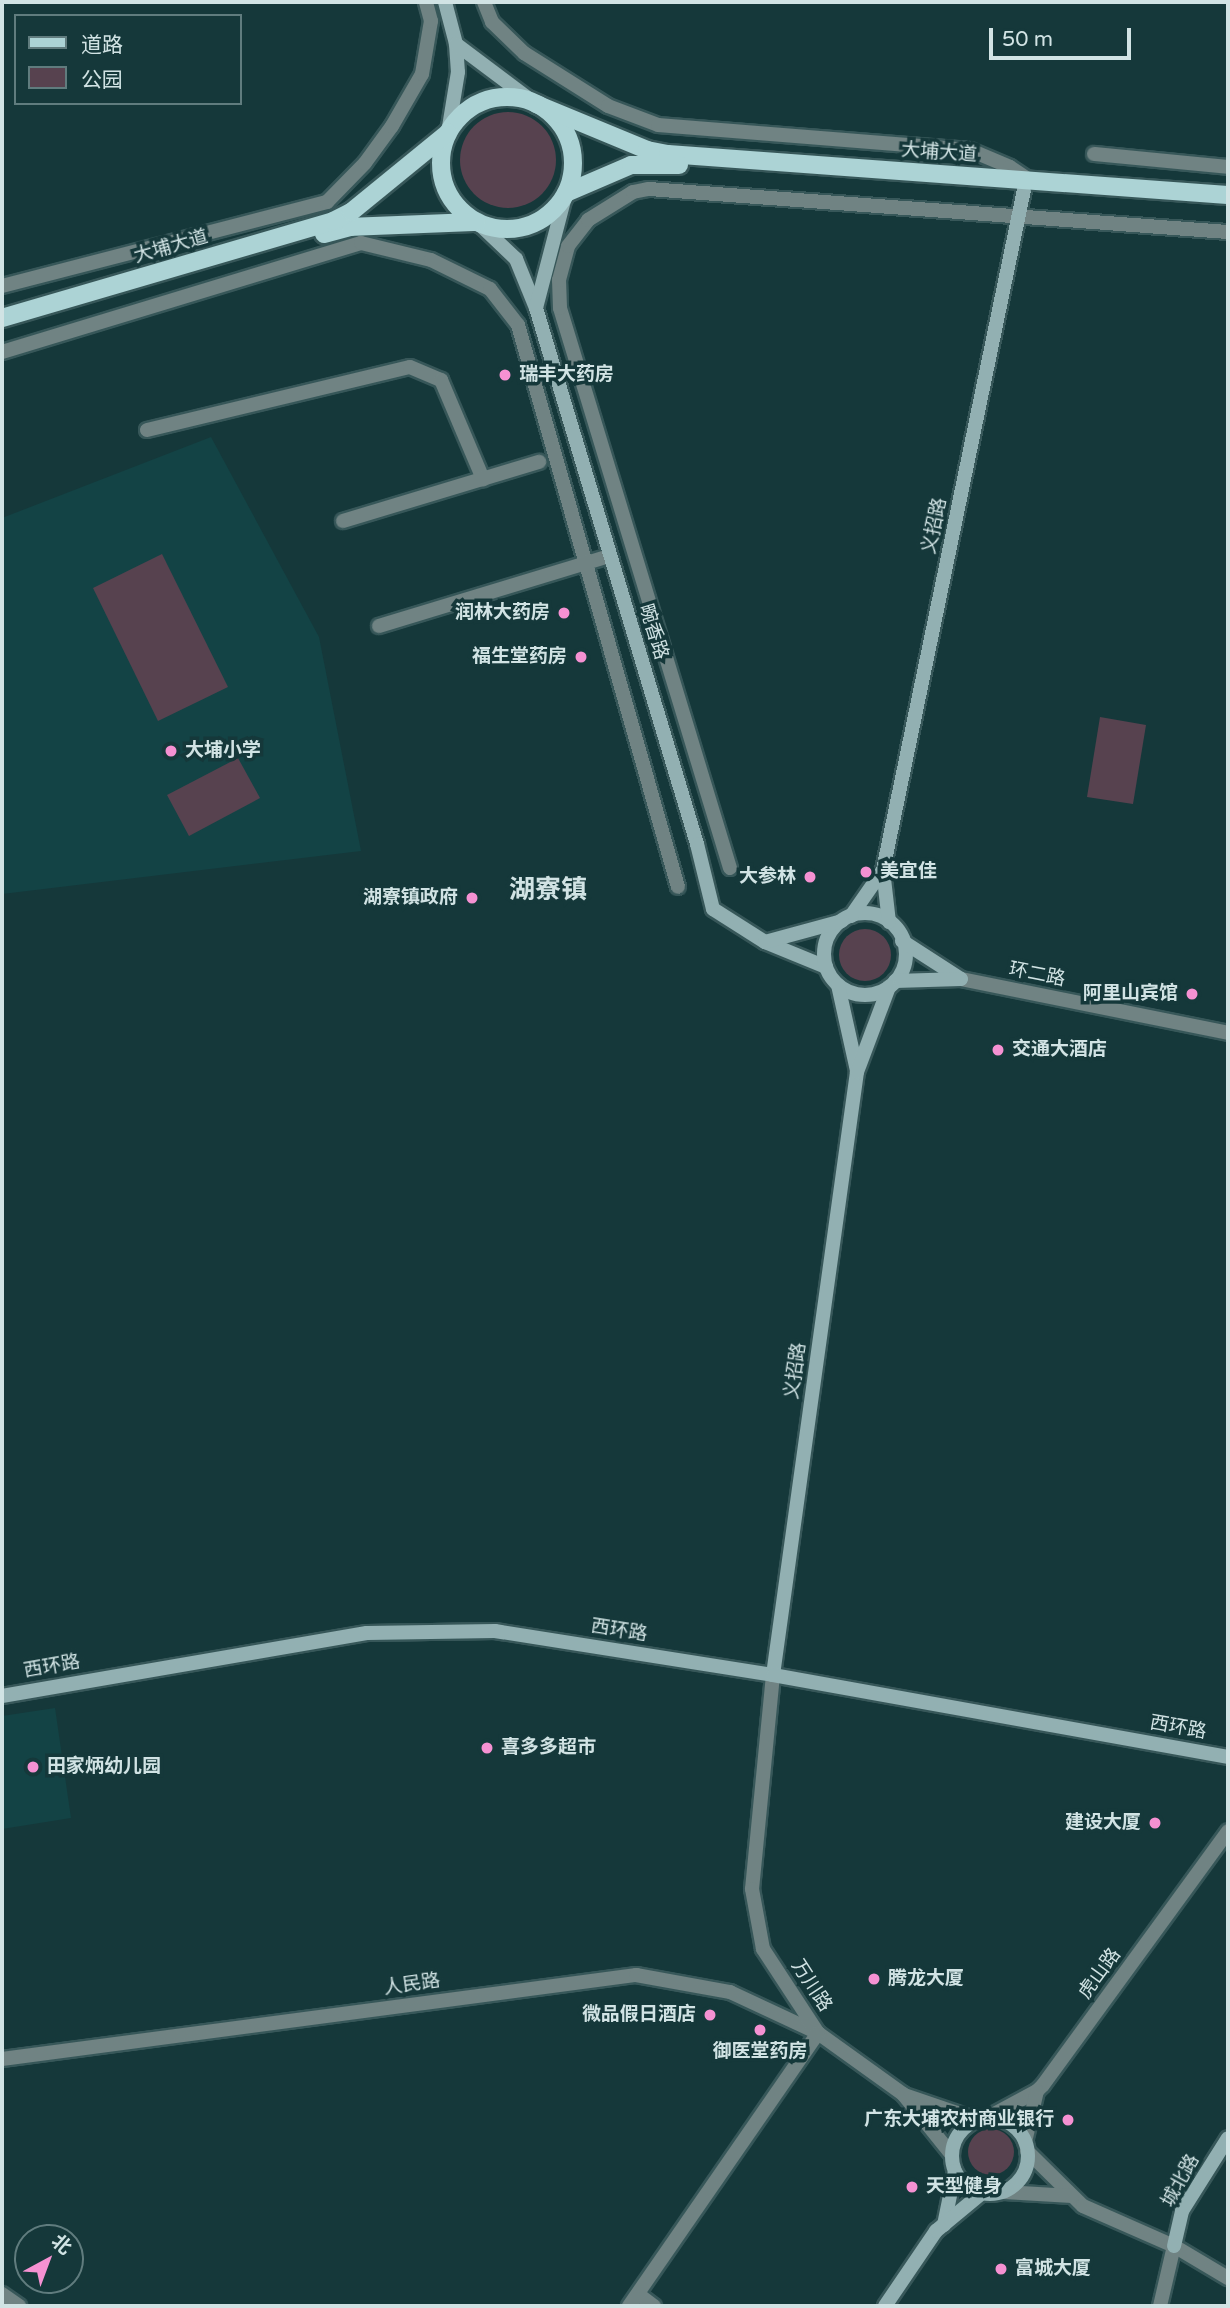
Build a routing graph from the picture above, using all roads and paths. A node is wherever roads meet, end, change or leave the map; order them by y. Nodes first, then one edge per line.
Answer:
1 (426, 2) edge
2 (445, 2) edge
3 (484, 2) edge
4 (456, 44) junction
5 (536, 104) junction
6 (448, 133) junction
7 (1094, 154) dead end
8 (649, 157) junction
9 (1228, 166) edge
10 (1027, 185) junction
11 (566, 193) junction
12 (1228, 195) edge
13 (1228, 205) edge
14 (1020, 217) junction
15 (351, 220) junction
16 (477, 222) junction
17 (1228, 232) edge
18 (2, 286) edge
19 (536, 308) junction
20 (2, 318) edge
21 (2, 327) edge
22 (2, 352) edge
23 (147, 430) dead end
24 (539, 462) dead end
25 (482, 479) junction
26 (343, 521) dead end
27 (610, 556) junction
28 (585, 562) junction
29 (379, 626) dead end
30 (730, 868) dead end
31 (883, 870) junction
32 (678, 887) dead end
33 (846, 919) junction
34 (889, 922) junction
35 (902, 941) junction
36 (765, 942) junction
37 (826, 967) junction
38 (961, 979) junction
39 (892, 984) junction
40 (838, 985) junction
41 (1228, 1033) edge
42 (857, 1072) junction
43 (773, 1675) junction
44 (2, 1696) edge
45 (1228, 1756) edge
46 (1228, 1831) edge
47 (818, 2033) junction
48 (2, 2059) edge
49 (1037, 2091) junction
50 (903, 2094) junction
51 (982, 2119) junction
52 (1228, 2138) edge
53 (1026, 2146) junction
54 (952, 2155) junction
55 (955, 2171) junction
56 (1004, 2192) junction
57 (982, 2193) junction
58 (1072, 2196) junction
59 (944, 2225) junction
60 (1174, 2246) junction
61 (1228, 2278) edge
62 (2, 2294) edge
63 (633, 2300) edge
64 (19, 2306) edge
65 (654, 2306) edge
66 (886, 2306) edge
67 (1160, 2306) edge

1 - 18 street
2 - 4 main road
3 - 10 street
4 - 5 main road
4 - 6 main road
5 - 6 main road
5 - 8 main road
5 - 11 main road
6 - 15 main road
6 - 16 main road
7 - 9 street
8 - 10 main road, 大埔大道
8 - 11 main road
10 - 12 main road, 大埔大道
10 - 13 main road, 大埔大道
10 - 14 main road, 义招路
11 - 16 main road
11 - 19 main road
14 - 17 street
14 - 30 street
14 - 31 main road, 义招路
15 - 16 main road
15 - 20 main road, 大埔大道
15 - 21 main road, 大埔大道
16 - 19 main road, 畹香路
19 - 27 main road, 畹香路
22 - 28 street
23 - 25 street
24 - 25 street
25 - 26 street
27 - 28 street
27 - 36 main road, 畹香路
28 - 29 street
28 - 32 street
31 - 33 main road
31 - 34 main road
33 - 34 main road
33 - 36 main road
33 - 37 main road
34 - 35 main road
35 - 38 main road
35 - 39 main road
36 - 37 main road, 畹香路
37 - 40 main road
38 - 39 main road
38 - 41 street, 环二路
39 - 40 main road
39 - 42 main road
40 - 42 main road
42 - 43 main road, 义招路
43 - 44 main road, 西环路
43 - 45 main road, 西环路
43 - 47 street, 万川路
46 - 49 street, 虎山路
47 - 48 street, 人民路
47 - 50 street
47 - 63 street, 万川路
49 - 51 street, 虎山路
49 - 53 street
50 - 51 street
50 - 54 street
51 - 53 main road
51 - 54 main road
52 - 60 main road, 城北路
53 - 56 main road
53 - 58 street
54 - 55 main road
55 - 57 main road
55 - 59 main road
56 - 57 main road
56 - 58 street
57 - 59 main road
58 - 60 street
59 - 66 main road
60 - 61 street
60 - 67 street
62 - 64 street
63 - 65 street

